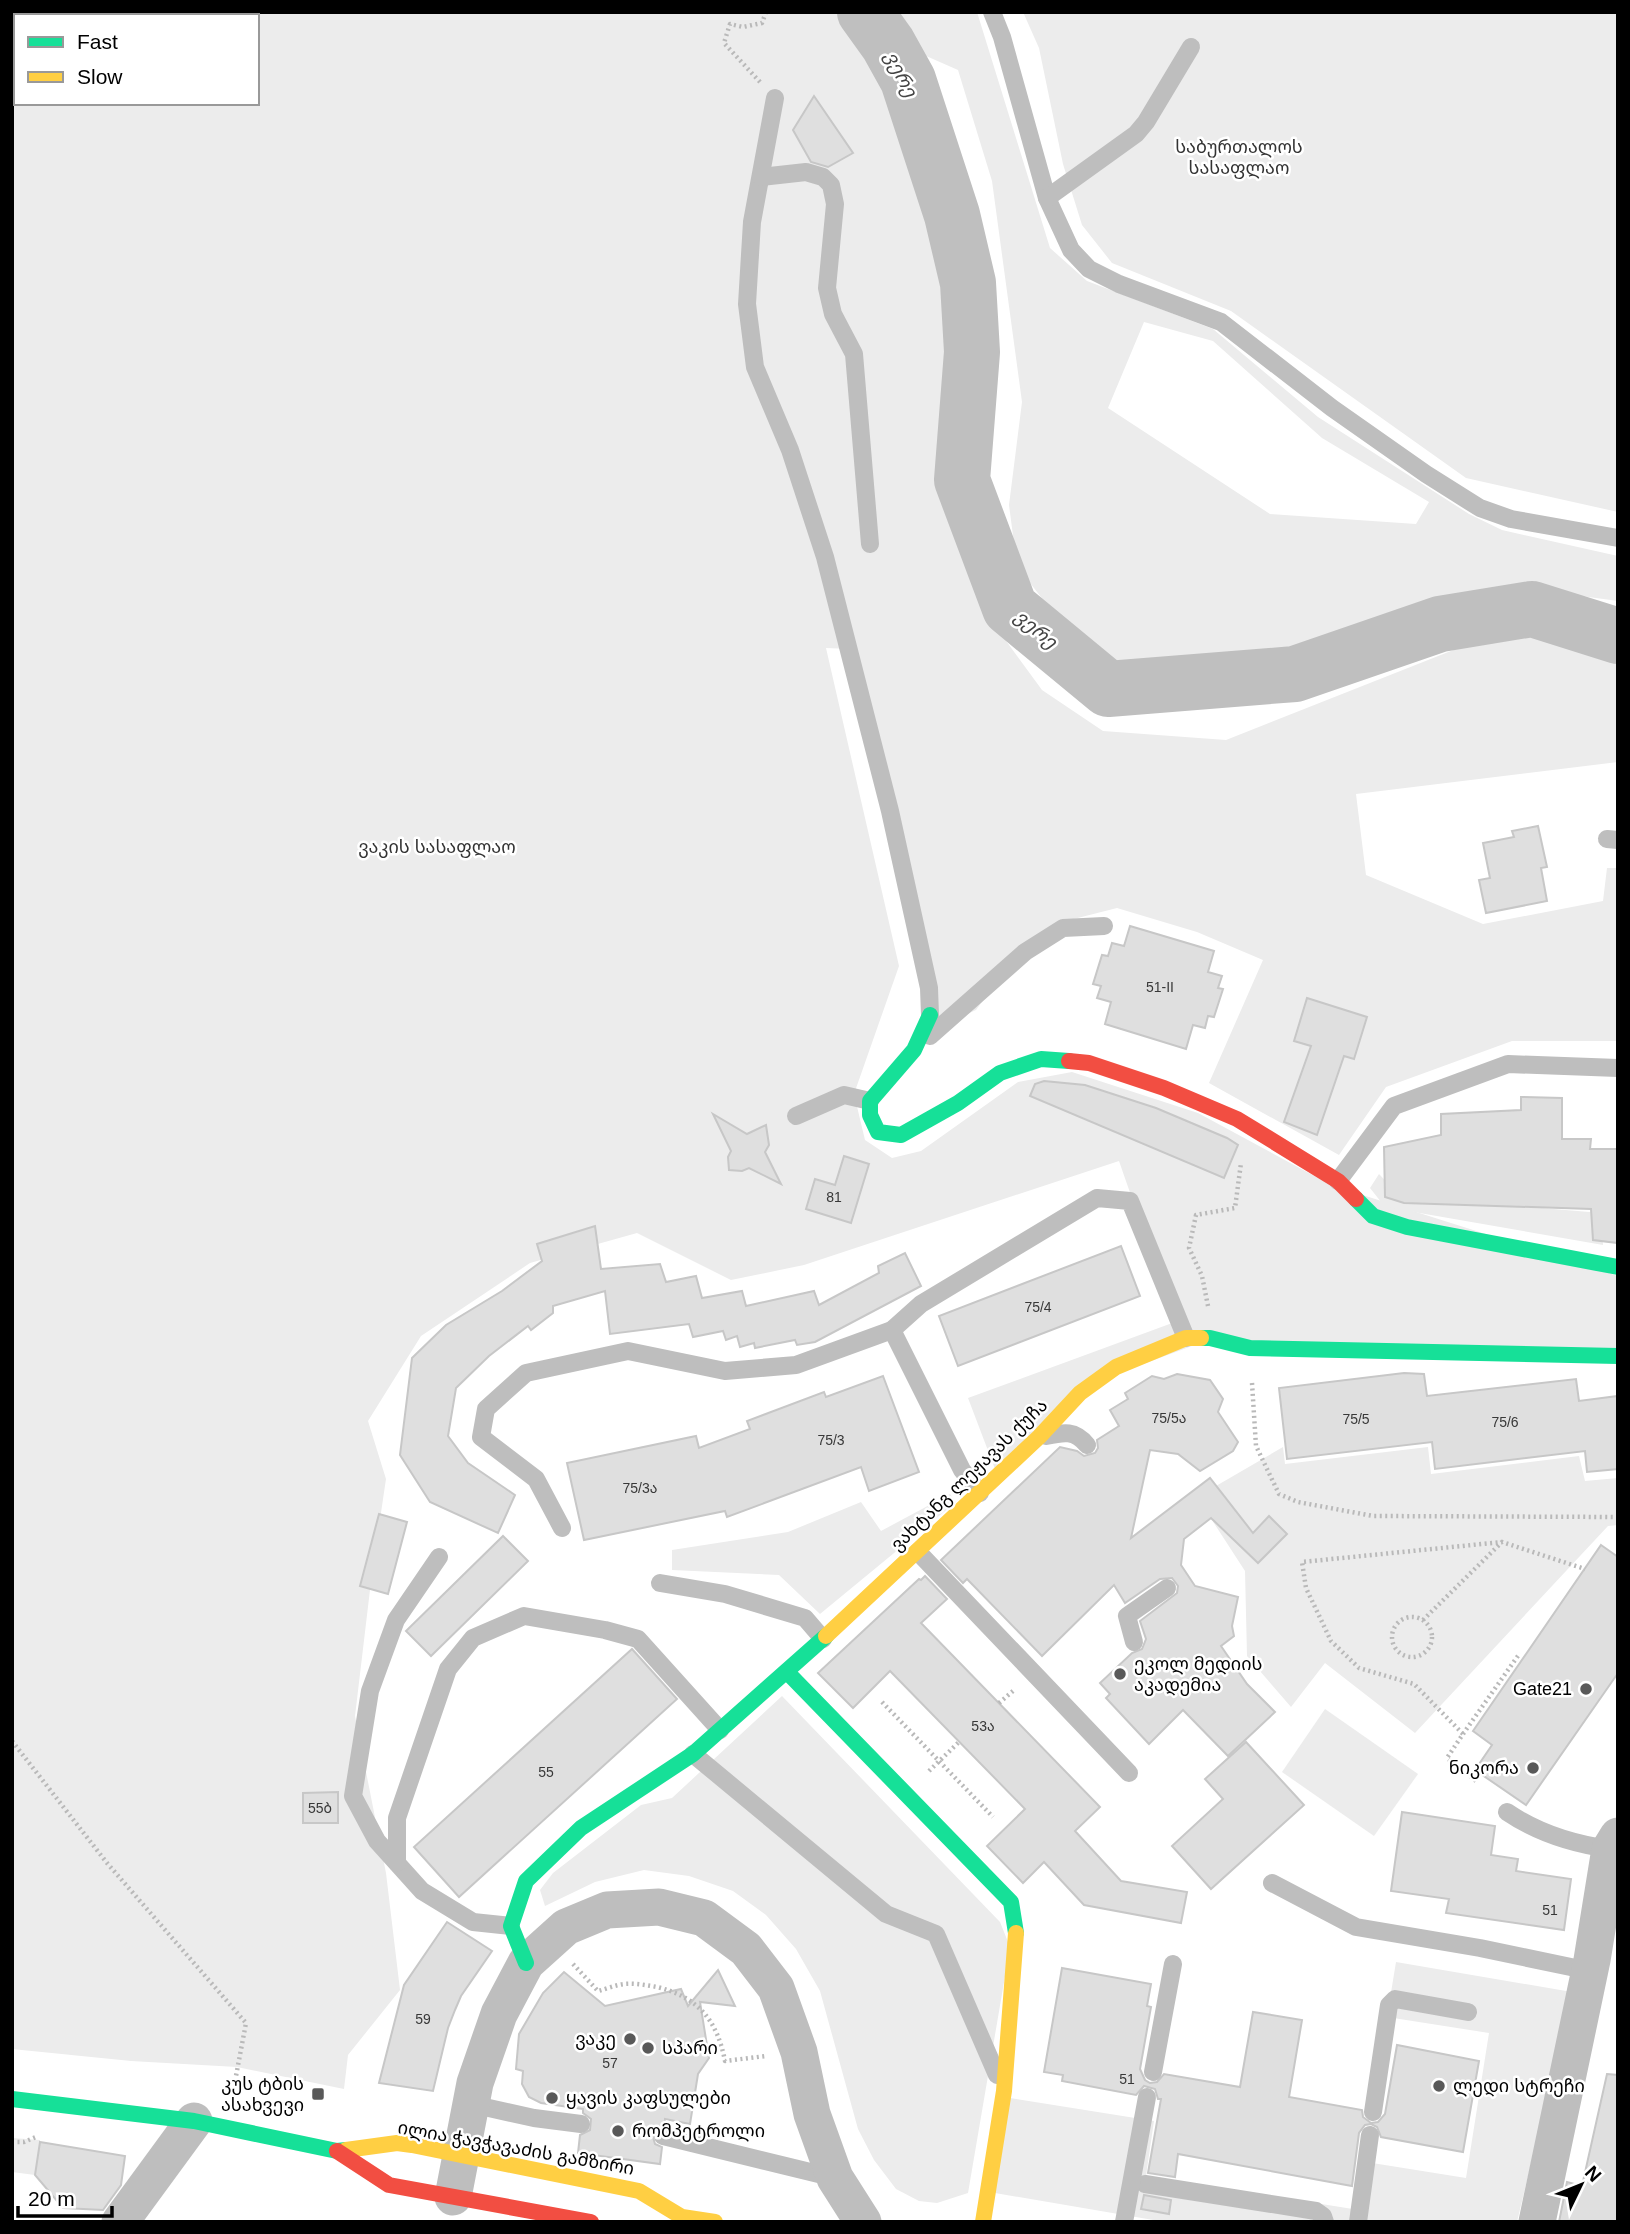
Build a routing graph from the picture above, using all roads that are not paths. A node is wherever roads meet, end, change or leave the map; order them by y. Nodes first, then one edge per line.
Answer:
1 (992, 12) edge
2 (1191, 47) dead end
3 (775, 99) road end
4 (761, 177) junction
5 (1047, 198) junction
6 (1618, 538) edge
7 (870, 544) dead end
8 (1104, 926) dead end
9 (930, 1015) joint
10 (914, 1050) junction
11 (1618, 1068) edge
12 (870, 1101) junction
13 (796, 1116) dead end
14 (1338, 1181) junction
15 (1618, 1268) edge
16 (892, 1330) junction
17 (1186, 1338) junction
18 (1618, 1356) edge
19 (1039, 1437) junction
20 (1087, 1445) dead end
21 (980, 1493) junction
22 (562, 1528) dead end
23 (918, 1552) junction
24 (439, 1557) dead end
25 (660, 1583) dead end
26 (1167, 1588) dead end
27 (823, 1639) junction
28 (1134, 1642) dead end
29 (787, 1672) junction
30 (720, 1730) junction
31 (693, 1754) junction
32 (1129, 1773) dead end
33 (1507, 1812) dead end
34 (1615, 1845) edge
35 (397, 1863) junction
36 (1272, 1883) dead end
37 (511, 1926) junction
38 (538, 1952) junction
39 (1173, 1964) dead end
40 (1590, 1971) junction
41 (1468, 2012) dead end
42 (1153, 2072) dead end
43 (1004, 2091) junction
44 (1147, 2097) dead end
45 (12, 2099) edge
46 (471, 2104) junction
47 (1373, 2112) dead end
48 (194, 2121) junction
49 (581, 2124) dead end
50 (1370, 2135) dead end
51 (663, 2136) dead end
52 (337, 2151) junction
53 (460, 2154) junction
54 (835, 2178) junction
55 (1145, 2184) dead end
56 (453, 2197) junction
57 (681, 2219) edge
58 (120, 2222) edge
59 (592, 2222) edge
60 (666, 2222) edge
61 (715, 2222) edge
62 (863, 2222) edge
63 (983, 2222) edge
64 (1124, 2222) edge
65 (1325, 2222) edge
66 (1358, 2222) edge
67 (1537, 2222) edge

1 - 5 lane
2 - 5 lane
3 - 4 lane
4 - 7 lane
4 - 9 lane
5 - 6 lane
8 - 10 lane
9 - 10 street
10 - 12 street
11 - 14 lane
12 - 13 lane
12 - 14 street
14 - 15 street
16 - 17 lane
16 - 21 lane
16 - 22 lane
17 - 18 street, ვახტანგ ლეჟავას ქუჩა
17 - 19 street, ვახტანგ ლეჟავას ქუჩა
19 - 20 lane
19 - 21 street, ვახტანგ ლეჟავას ქუჩა
21 - 23 street, ვახტანგ ლეჟავას ქუჩა
23 - 27 street, ვახტანგ ლეჟავას ქუჩა
23 - 32 lane
24 - 35 lane
25 - 27 lane
26 - 28 lane
27 - 29 street, ვახტანგ ლეჟავას ქუჩა
29 - 30 street, ვახტანგ ლეჟავას ქუჩა
29 - 43 street
30 - 31 street, ვახტანგ ლეჟავას ქუჩა
30 - 35 lane
31 - 37 street, ვახტანგ ლეჟავას ქუჩა
31 - 43 lane
33 - 34 lane
34 - 40 street
35 - 37 lane
36 - 40 lane
37 - 38 street
38 - 46 street
38 - 54 street
39 - 42 lane
40 - 67 street
41 - 47 lane
43 - 63 street
44 - 64 lane
45 - 48 street, ილია ჭავჭავაძის გამზირი
46 - 49 lane
46 - 53 street
48 - 52 street, ილია ჭავჭავაძის გამზირი
48 - 58 street
50 - 66 lane
51 - 54 lane
52 - 53 street, ილია ჭავჭავაძის გამზირი
52 - 56 street, ილია ჭავჭავაძის გამზირი
53 - 56 street
53 - 57 street, ილია ჭავჭავაძის გამზირი
54 - 62 street
55 - 65 lane
56 - 59 street, ილია ჭავჭავაძის გამზირი
57 - 60 street, ილია ჭავჭავაძის გამზირი
57 - 61 street, ილია ჭავჭავაძის გამზირი

